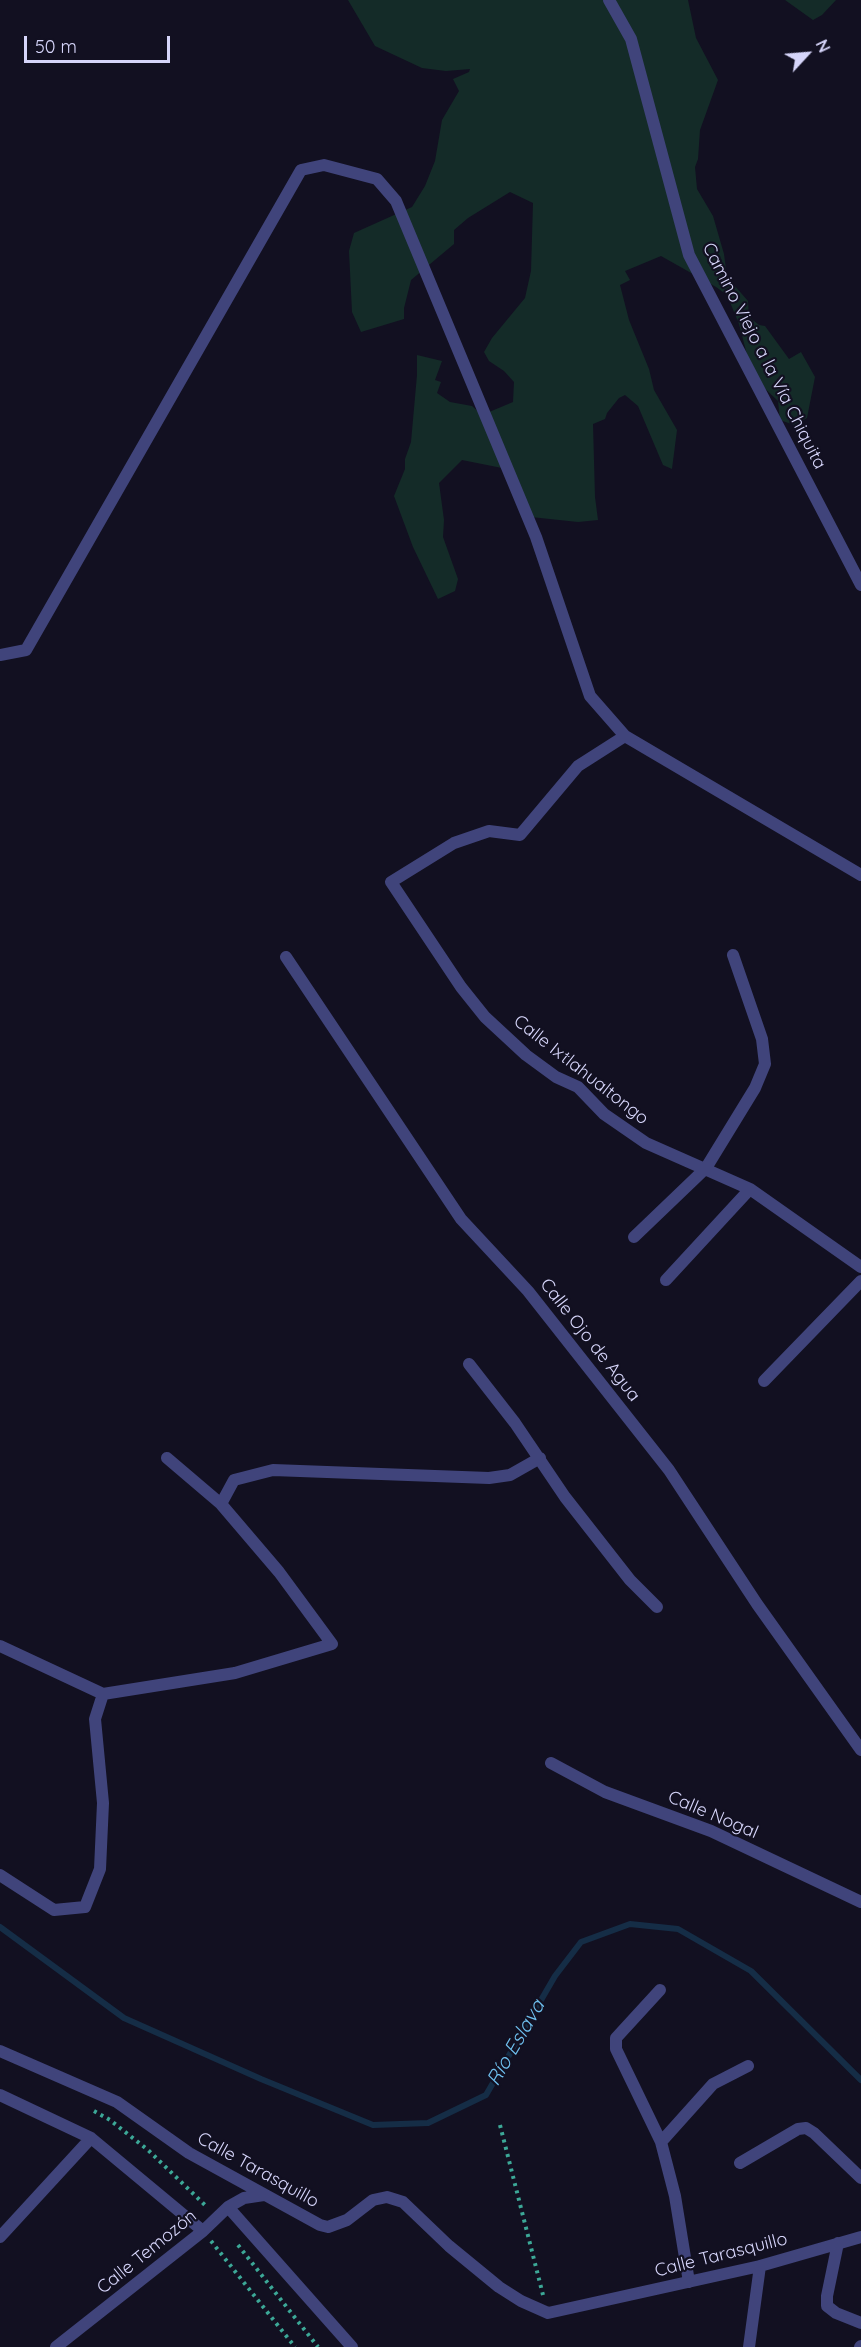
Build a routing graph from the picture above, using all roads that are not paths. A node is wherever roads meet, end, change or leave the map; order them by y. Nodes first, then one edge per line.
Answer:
1 (609, 0) edge
2 (861, 585) edge
3 (0, 655) edge
4 (625, 736) junction
5 (861, 875) edge
6 (733, 955) dead end
7 (286, 957) dead end
8 (706, 1168) junction
9 (750, 1189) junction
10 (634, 1237) dead end
11 (861, 1267) edge
12 (666, 1280) dead end
13 (861, 1281) edge
14 (469, 1364) dead end
15 (764, 1381) dead end
16 (167, 1458) dead end
17 (540, 1458) junction
18 (220, 1504) junction
19 (657, 1607) dead end
20 (0, 1646) edge
21 (104, 1694) junction
22 (861, 1750) edge
23 (551, 1762) dead end
24 (0, 1875) edge
25 (861, 1902) edge
26 (660, 1990) dead end
27 (0, 2051) edge
28 (748, 2066) dead end
29 (0, 2095) edge
30 (91, 2138) junction
31 (661, 2142) junction
32 (740, 2163) dead end
33 (861, 2178) edge
34 (264, 2195) junction
35 (228, 2207) junction
36 (203, 2231) junction
37 (0, 2236) edge
38 (861, 2236) edge
39 (838, 2243) junction
40 (760, 2266) junction
41 (689, 2282) junction
42 (861, 2323) edge
43 (56, 2347) edge
44 (352, 2347) edge
45 (749, 2347) edge

1 - 2 street, Camino Viejo a la Vía Chiquita
3 - 4 street
4 - 5 street
4 - 8 street, Calle Ixtlahualtongo
6 - 8 street
7 - 22 street, Calle Ojo de Agua
8 - 9 street, Calle Ixtlahualtongo
8 - 10 street
9 - 11 street, Calle Ixtlahualtongo
9 - 12 street
13 - 15 street
14 - 17 street
16 - 18 street
17 - 18 street
17 - 19 street
18 - 21 street
20 - 21 street
21 - 24 street
23 - 25 street, Calle Nogal
26 - 31 street
27 - 34 street, Calle Tarasquillo
28 - 31 street
29 - 30 street
30 - 36 street
30 - 37 street
31 - 41 street
32 - 33 street
34 - 35 street, Calle Temozón
34 - 41 street, Calle Tarasquillo
35 - 36 street, Calle Temozón
35 - 44 street
36 - 43 street, Calle Temozón
38 - 39 street, Calle Tarasquillo
39 - 40 street, Calle Tarasquillo
39 - 42 street
40 - 41 street, Calle Tarasquillo
40 - 45 street

